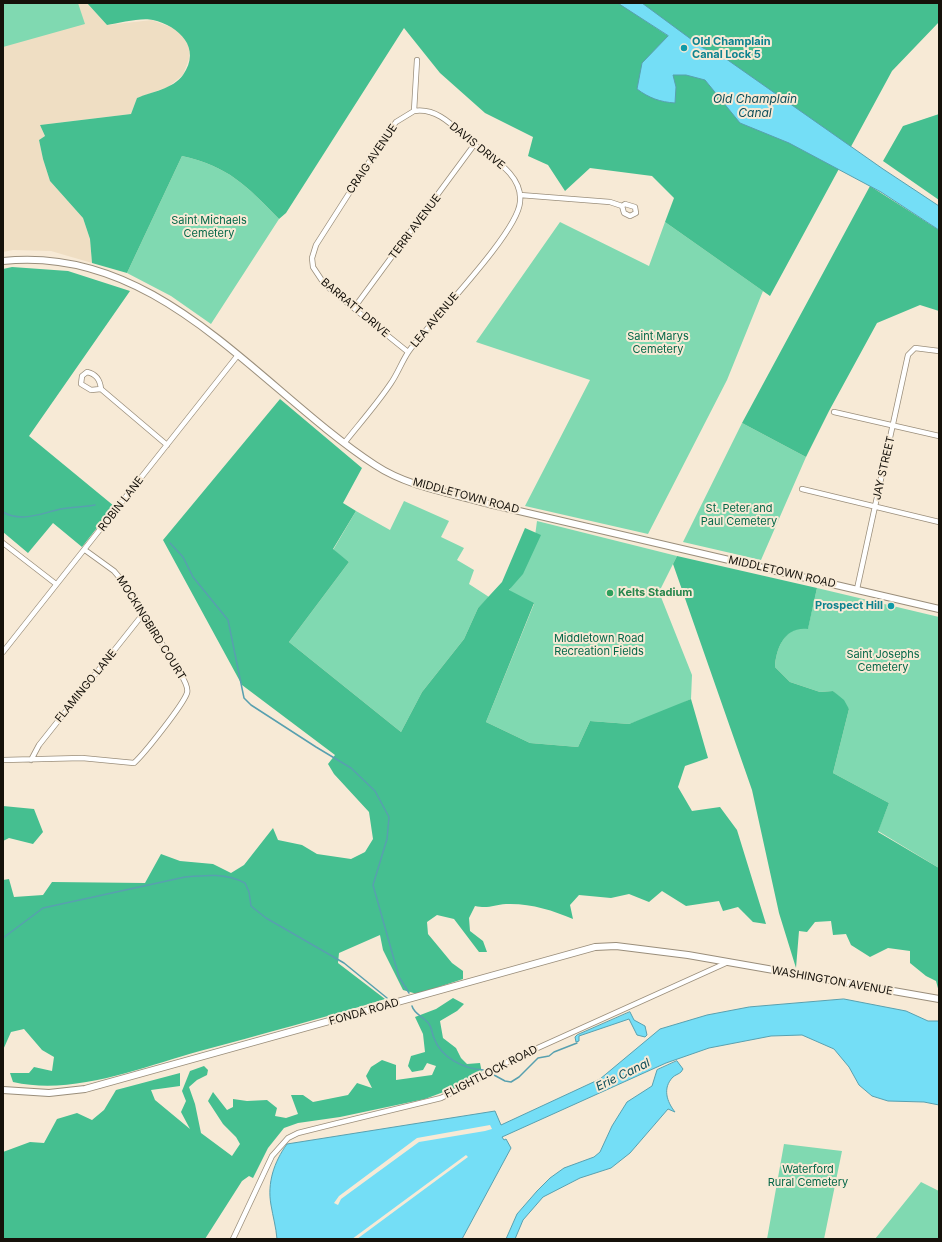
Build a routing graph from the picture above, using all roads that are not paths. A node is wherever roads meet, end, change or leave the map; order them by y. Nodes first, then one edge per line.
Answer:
1 (417, 60) dead end
2 (414, 111) junction
3 (474, 145) junction
4 (520, 195) junction
5 (622, 206) dead end
6 (312, 258) joint
7 (3, 261) edge
8 (354, 308) junction
9 (939, 351) edge
10 (408, 352) junction
11 (238, 355) junction
12 (101, 389) junction
13 (834, 412) dead end
14 (894, 426) junction
15 (939, 436) edge
16 (344, 442) junction
17 (167, 446) junction
18 (802, 489) dead end
19 (875, 507) junction
20 (939, 522) edge
21 (3, 543) edge
22 (85, 550) junction
23 (56, 584) junction
24 (857, 590) junction
25 (939, 609) edge
26 (143, 614) junction
27 (3, 652) edge
28 (3, 760) edge
29 (31, 760) junction
30 (726, 962) junction
31 (939, 999) edge
32 (3, 1090) edge
33 (233, 1239) edge

1 - 2 street
2 - 3 street, DAVIS DRIVE
2 - 6 street, CRAIG AVENUE
3 - 4 street, DAVIS DRIVE
3 - 8 street, TERRI AVENUE
4 - 5 street
4 - 10 street, LEA AVENUE
6 - 8 street, BARRATT DRIVE
7 - 11 street, MIDDLETOWN ROAD
8 - 10 street, BARRATT DRIVE
9 - 14 street, JAY STREET
10 - 16 street, LEA AVENUE
11 - 16 street, MIDDLETOWN ROAD
11 - 17 street, ROBIN LANE
12 - 12 street
12 - 17 street
13 - 14 street
14 - 15 street
14 - 19 street, JAY STREET
16 - 24 street, MIDDLETOWN ROAD
17 - 22 street, ROBIN LANE
18 - 19 street
19 - 20 street
19 - 24 street, JAY STREET
21 - 23 street
22 - 23 street, ROBIN LANE
22 - 26 street, MOCKINGBIRD COURT
23 - 27 street, ROBIN LANE
24 - 25 street, MIDDLETOWN ROAD
26 - 29 street, FLAMINGO LANE
26 - 29 street, MOCKINGBIRD COURT
28 - 29 street, MOCKINGBIRD COURT
30 - 31 street, WASHINGTON AVENUE
30 - 32 street, FONDA ROAD
30 - 33 street, FLIGHTLOCK ROAD

